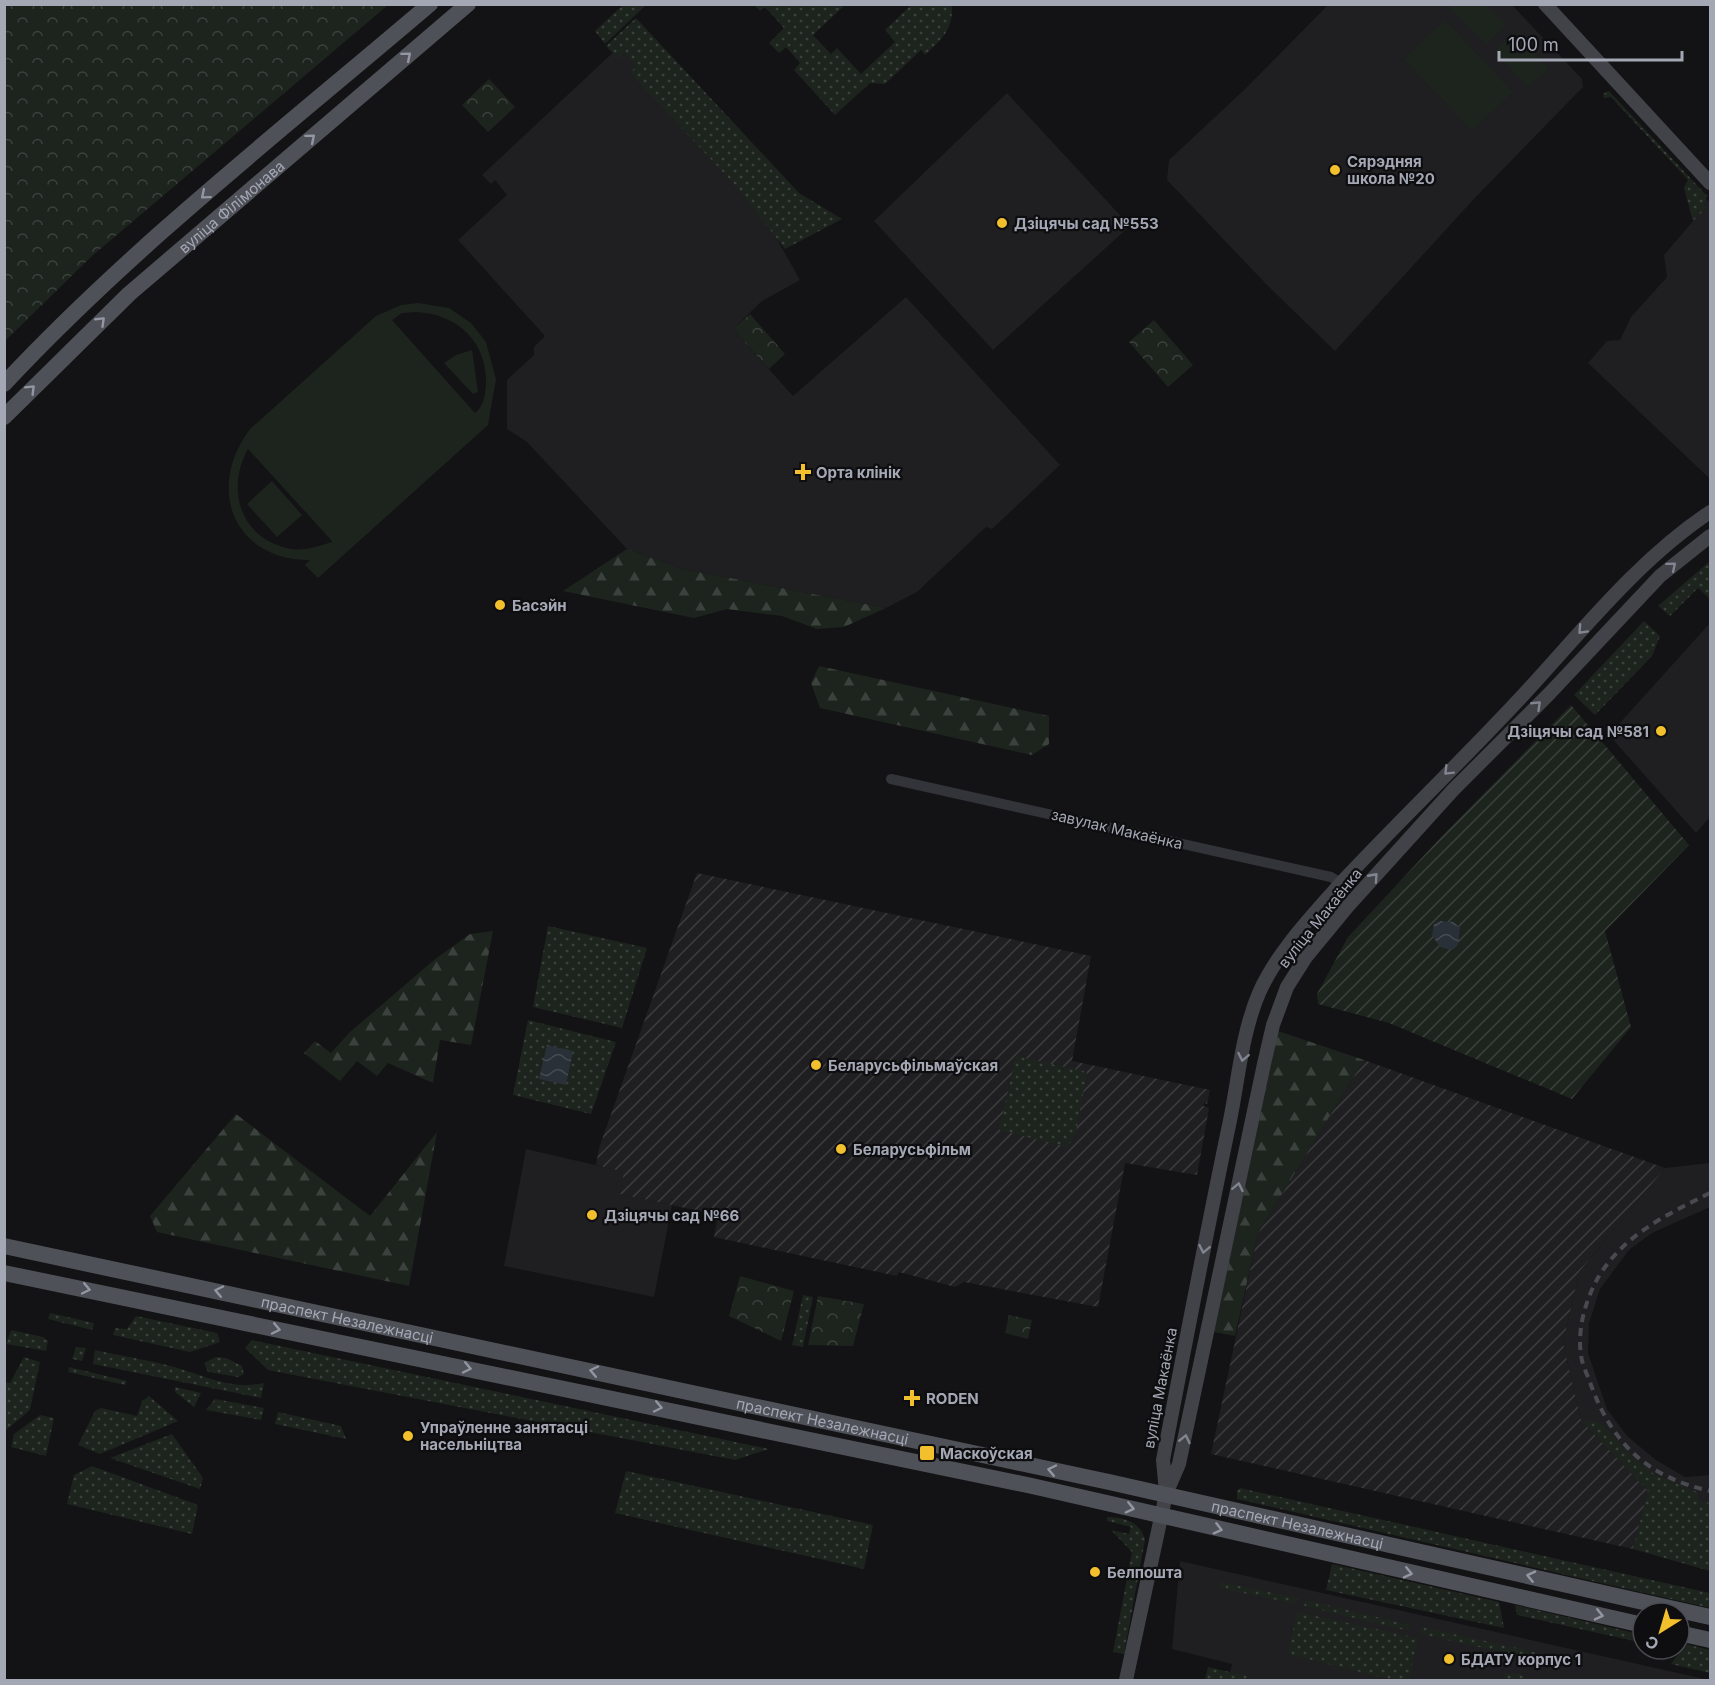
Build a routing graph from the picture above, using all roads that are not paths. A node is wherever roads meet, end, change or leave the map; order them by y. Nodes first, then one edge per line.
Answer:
1 (430, 4) edge
2 (468, 4) edge
3 (1545, 4) edge
4 (1710, 183) edge
5 (42, 345) junction
6 (59, 362) junction
7 (4, 384) edge
8 (4, 417) edge
9 (1710, 512) edge
10 (1710, 536) edge
11 (1622, 587) junction
12 (1637, 601) junction
13 (891, 779) dead end
14 (1341, 884) junction
15 (1256, 1001) junction
16 (1278, 1008) junction
17 (4, 1246) edge
18 (4, 1273) edge
19 (1166, 1494) junction
20 (1161, 1515) junction
21 (1710, 1617) edge
22 (1631, 1622) edge
23 (1691, 1636) edge
24 (1710, 1640) edge
25 (1126, 1680) edge

1 -> 5 main road, вуліца Філімонава
6 -> 2 main road, вуліца Філімонава
3 - 4 street
5 - 6 main road
5 - 7 main road, вуліца Філімонава
8 -> 6 main road, вуліца Філімонава
9 - 11 street, вуліца Макаёнка
12 -> 10 street, вуліца Макаёнка
11 - 12 street
11 -> 14 street, вуліца Макаёнка
16 -> 12 street, вуліца Макаёнка
13 - 14 street, завулак Макаёнка
14 - 15 street, вуліца Макаёнка
15 - 16 street
15 -> 19 street, вуліца Макаёнка
19 -> 16 street, вуліца Макаёнка
19 -> 17 main road, праспект Незалежнасці
18 -> 20 main road, праспект Незалежнасці
19 - 20 street
21 -> 19 main road, праспект Незалежнасці
20 -> 22 main road, праспект Незалежнасці
20 - 25 street
23 - 24 main road

